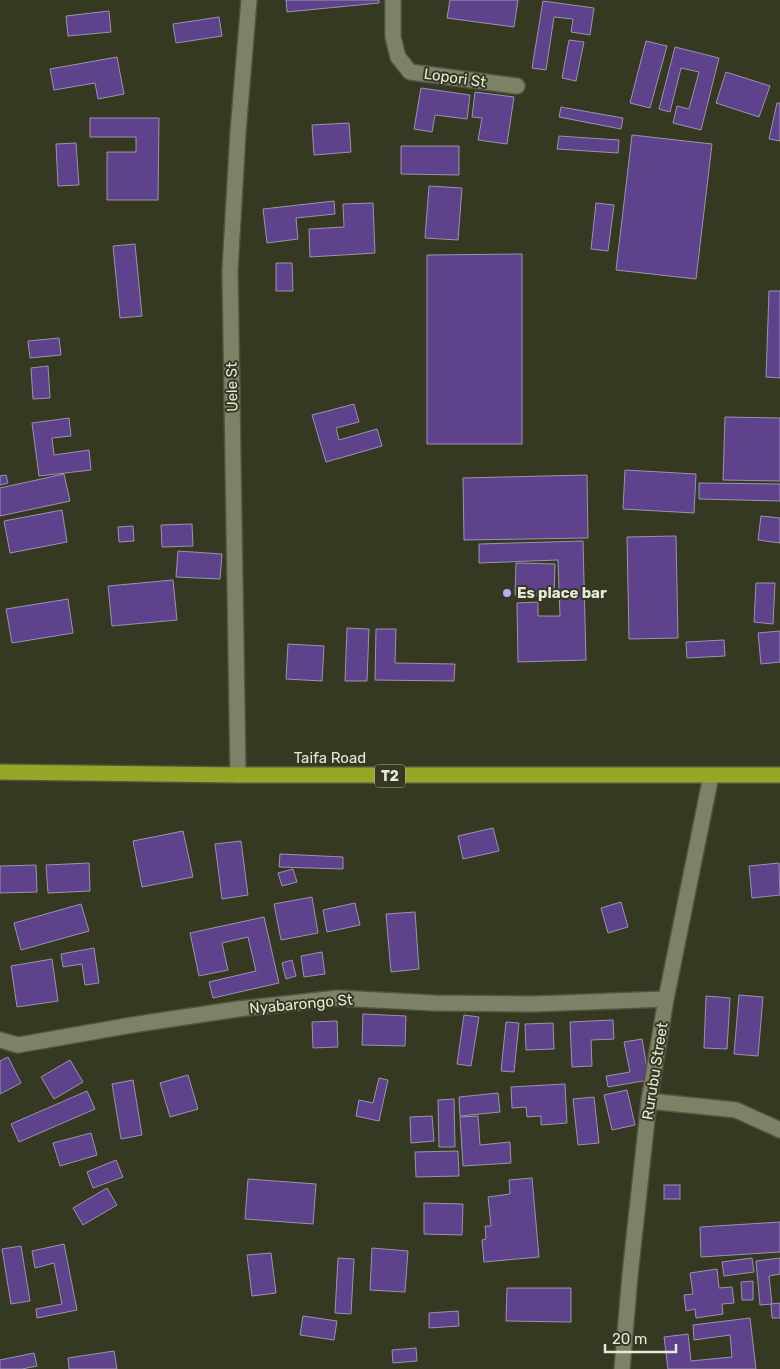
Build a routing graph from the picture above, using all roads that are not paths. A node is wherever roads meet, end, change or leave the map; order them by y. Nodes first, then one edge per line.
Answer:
1 (249, 0) edge
2 (393, 0) edge
3 (516, 86) dead end
4 (0, 772) edge
5 (238, 775) junction
6 (780, 775) edge
7 (711, 776) junction
8 (666, 999) junction
9 (0, 1040) edge
10 (649, 1101) junction
11 (780, 1130) edge
12 (622, 1369) edge

1 - 5 street, Uele St
2 - 3 street, Lopori St
4 - 5 highway, Taifa Road / T2
5 - 7 highway, Taifa Road / T2
6 - 7 highway, Taifa Road / T2
7 - 8 street, Rurubu Street
8 - 9 street, Nyabarongo St
8 - 10 street, Rurubu Street
10 - 11 street
10 - 12 street, Rurubu Street

